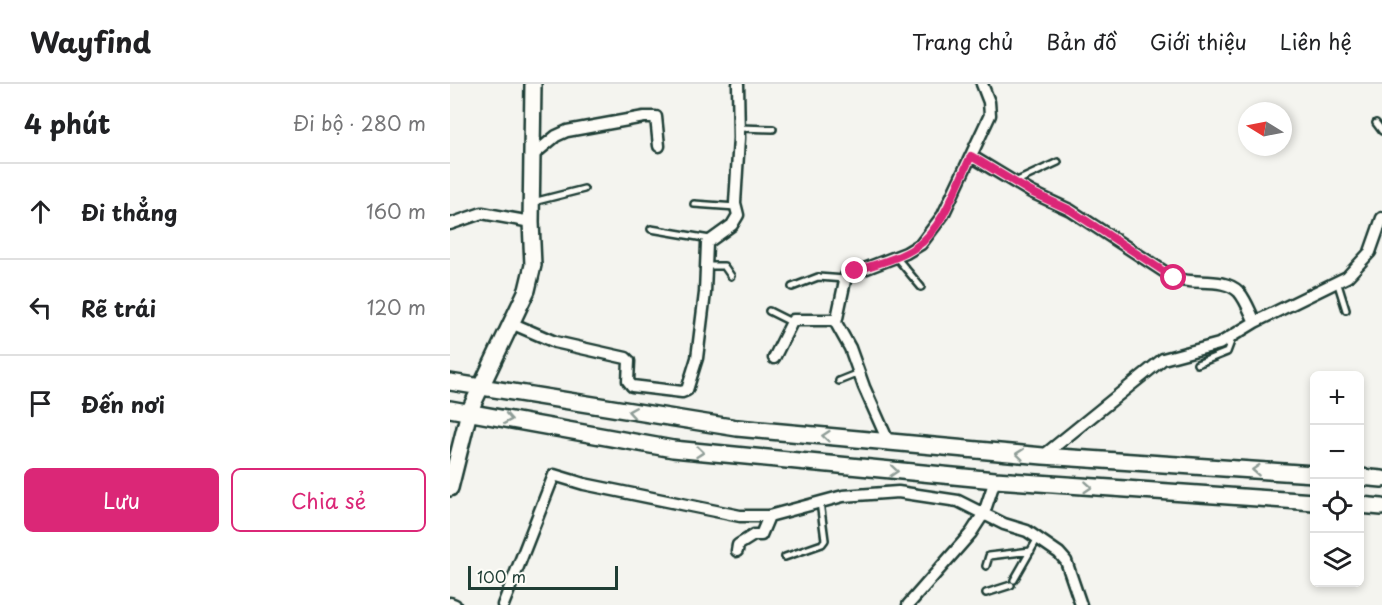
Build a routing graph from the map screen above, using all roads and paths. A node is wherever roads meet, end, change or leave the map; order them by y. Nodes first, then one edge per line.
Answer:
1 (533, 84) edge
2 (738, 84) edge
3 (982, 84) edge
4 (1376, 123) dead end
5 (739, 128) junction
6 (772, 129) dead end
7 (1382, 131) edge
8 (659, 146) dead end
9 (532, 156) junction
10 (971, 156) junction
11 (1058, 162) dead end
12 (1016, 182) junction
13 (584, 189) dead end
14 (531, 203) junction
15 (694, 204) dead end
16 (736, 207) junction
17 (1382, 218) edge
18 (531, 222) junction
19 (450, 224) edge
20 (651, 229) dead end
21 (710, 239) junction
22 (896, 257) junction
23 (706, 266) junction
24 (731, 276) dead end
25 (846, 279) junction
26 (1337, 281) junction
27 (792, 287) dead end
28 (921, 287) dead end
29 (1346, 310) dead end
30 (769, 311) dead end
31 (836, 320) junction
32 (790, 322) junction
33 (1255, 322) junction
34 (512, 323) junction
35 (1234, 335) junction
36 (774, 358) dead end
37 (1197, 364) dead end
38 (859, 373) junction
39 (839, 381) dead end
40 (450, 382) edge
41 (480, 388) junction
42 (450, 409) edge
43 (469, 412) junction
44 (888, 441) junction
45 (1043, 456) junction
46 (1310, 474) edge
47 (1364, 477) edge
48 (1382, 479) edge
49 (994, 480) junction
50 (450, 488) edge
51 (820, 501) junction
52 (1310, 502) edge
53 (1364, 506) edge
54 (1382, 507) edge
55 (984, 513) junction
56 (769, 516) junction
57 (1038, 538) junction
58 (737, 551) dead end
59 (1031, 551) junction
60 (785, 557) dead end
61 (986, 566) dead end
62 (986, 593) dead end
63 (450, 603) edge
64 (455, 605) edge
65 (502, 605) edge
66 (908, 605) edge
67 (1081, 605) edge

1 - 9 street
2 - 5 street
3 - 10 street
4 - 7 lane
5 - 6 lane
5 - 16 street
8 - 9 street
9 - 14 street
10 - 12 street
10 - 22 street
11 - 12 lane
12 - 33 street
13 - 14 lane
14 - 18 street
15 - 16 lane
16 - 21 street
17 - 26 street
18 - 19 street
18 - 34 street
20 - 21 lane
21 - 23 street
22 - 25 street
22 - 28 lane
23 - 24 lane
23 - 34 street
25 - 27 lane
25 - 31 street
26 - 29 lane
26 - 33 street
30 - 32 lane
31 - 32 street
31 - 38 street
32 - 36 street
33 - 35 street
34 - 41 street
35 - 37 lane
35 - 45 street
38 - 39 lane
38 - 44 street
40 - 41 street
41 - 43 street
44 -> 41 street
42 - 43 street
43 -> 49 street
43 - 50 street
45 -> 44 street
46 -> 45 street
47 - 48 street
49 -> 52 street
49 - 55 street
51 - 55 street
51 - 56 street
51 - 60 lane
53 - 54 street
55 - 57 street
55 - 66 street
56 - 58 street
56 - 65 street
57 - 59 lane
57 - 67 street
59 - 61 lane
59 - 62 lane
63 - 64 street

